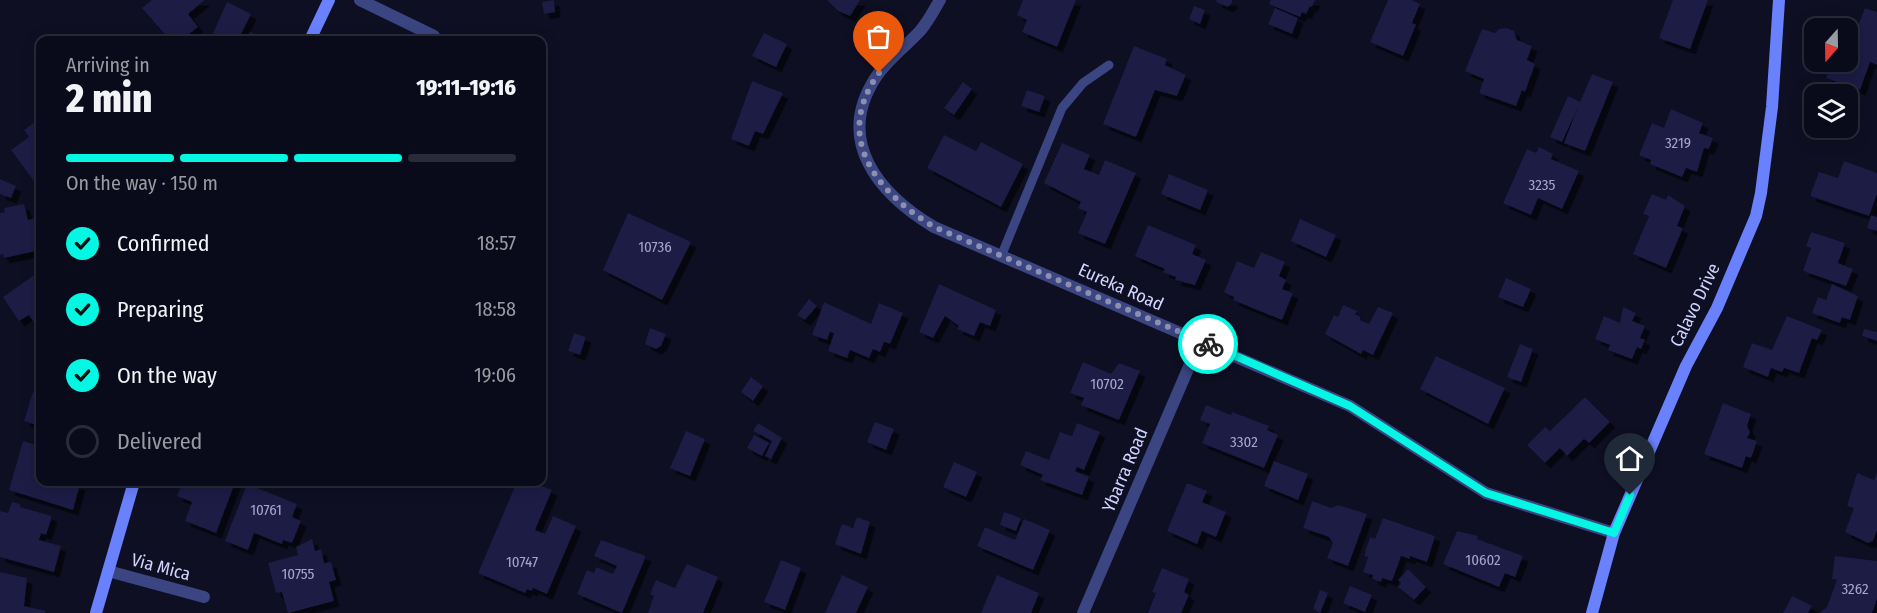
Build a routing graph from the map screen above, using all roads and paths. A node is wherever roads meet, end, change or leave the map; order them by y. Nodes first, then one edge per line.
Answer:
1 (329, 0) edge
2 (360, 0) edge
3 (940, 0) edge
4 (1779, 0) edge
5 (312, 36) edge
6 (434, 36) dead end
7 (1109, 65) dead end
8 (1002, 254) junction
9 (1200, 341) junction
10 (133, 486) edge
11 (1614, 533) junction
12 (108, 571) junction
13 (204, 597) dead end
14 (96, 613) edge
15 (1083, 613) edge
16 (1592, 613) edge

1 - 5 street
2 - 6 street
3 - 8 street, Eureka Road
4 - 11 street, Calavo Drive
7 - 8 lane
8 - 9 street, Eureka Road
9 - 11 street, Eureka Road
9 - 15 street, Ybarra Road
10 - 12 street
11 - 16 street, Calavo Drive
12 - 13 street, Via Mica
12 - 14 street

